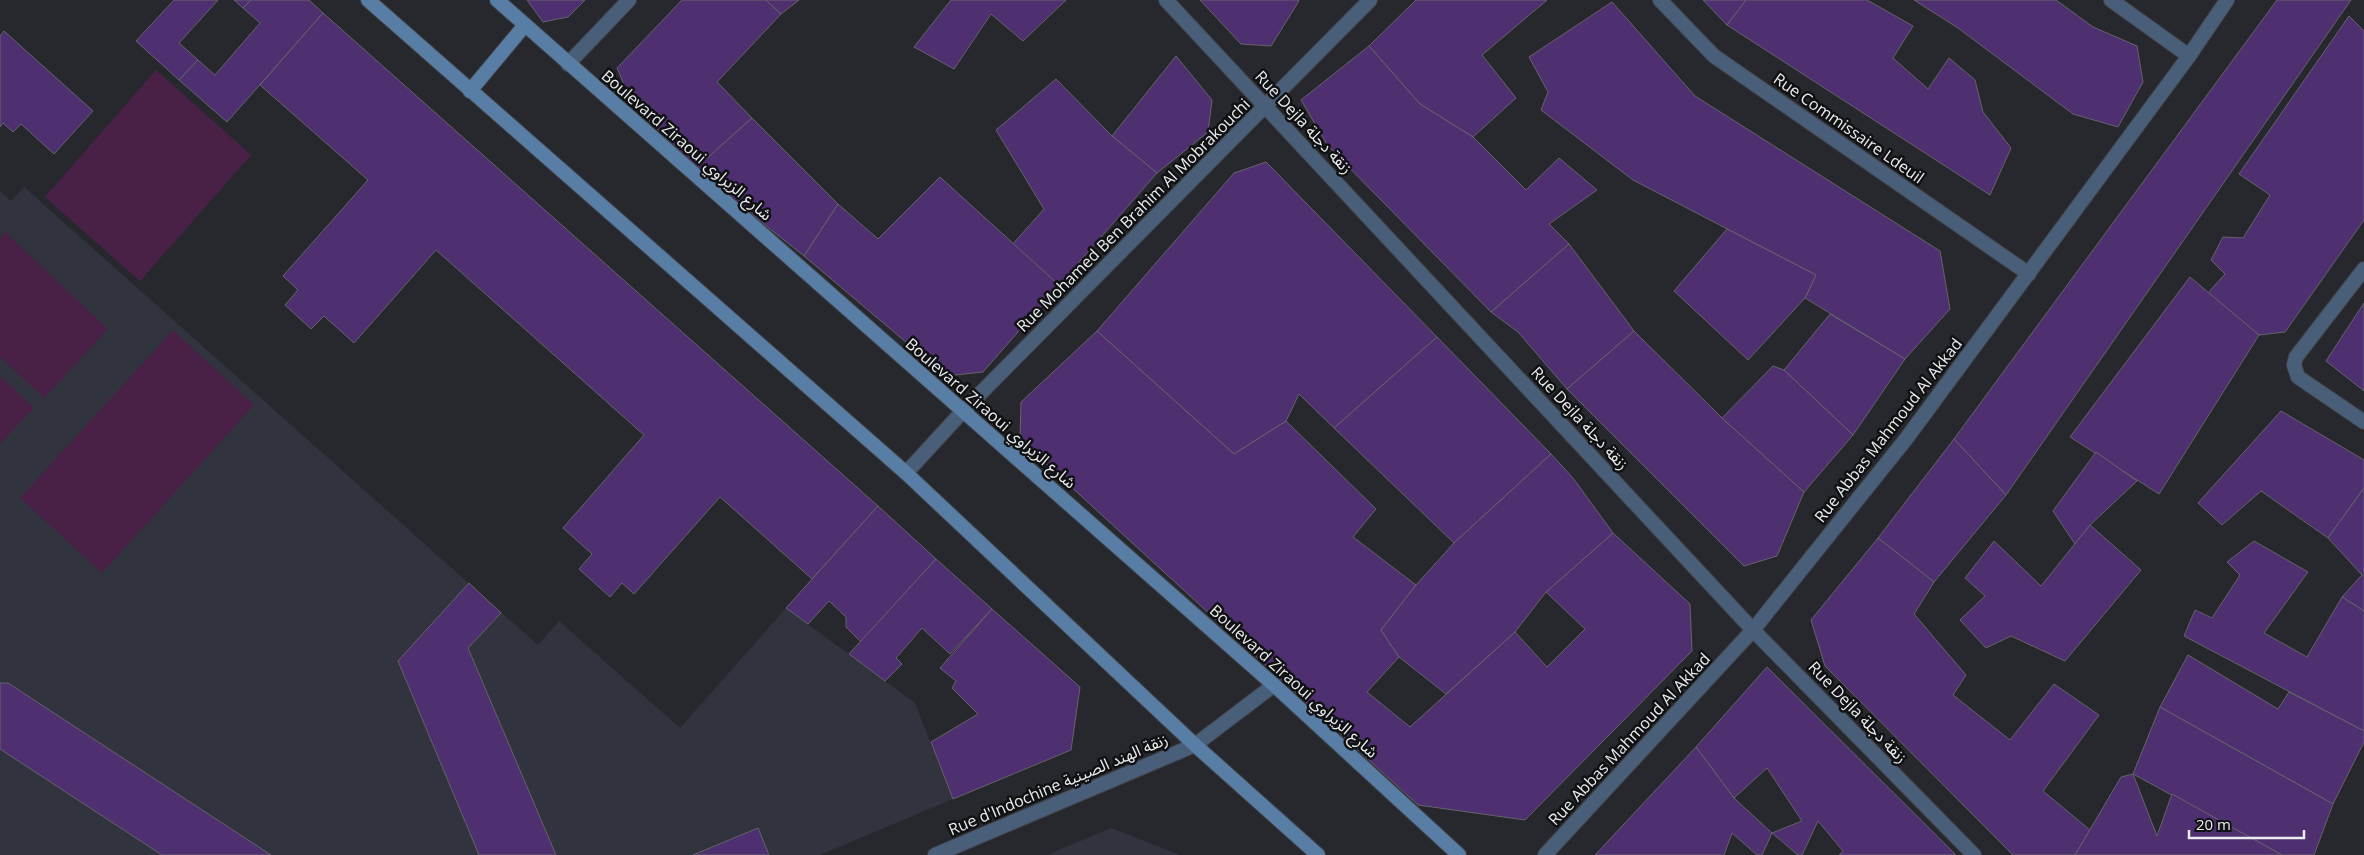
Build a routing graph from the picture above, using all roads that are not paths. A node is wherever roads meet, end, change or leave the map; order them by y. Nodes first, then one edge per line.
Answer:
1 (368, 0) edge
2 (497, 0) edge
3 (629, 0) edge
4 (1166, 0) edge
5 (1370, 0) edge
6 (1660, 0) edge
7 (2111, 0) edge
8 (2227, 0) edge
9 (525, 25) junction
10 (2189, 56) junction
11 (568, 64) junction
12 (470, 92) junction
13 (1265, 106) junction
14 (2364, 269) edge
15 (2029, 274) junction
16 (963, 412) junction
17 (2364, 422) edge
18 (906, 473) junction
19 (1754, 630) junction
20 (1274, 685) junction
21 (1195, 745) junction
22 (935, 855) edge
23 (1318, 855) edge
24 (1459, 855) edge
25 (1545, 855) edge
26 (1974, 855) edge

1 - 12 main road
2 - 9 main road, Boulevard Ziraoui شارع الزيراوي
3 - 11 street
4 - 13 street, Rue Dejla زنقة دجلة
5 - 13 street, Rue Mohamed Ben Brahim Al Mobrakouchi
6 - 15 street, Rue Commissaire Ldeuil
7 - 10 street
8 - 10 street, Rue Abbas Mahmoud Al Akkad
9 - 11 main road, Boulevard Ziraoui شارع الزيراوي
9 - 12 main road
10 - 15 street, Rue Abbas Mahmoud Al Akkad
11 - 16 main road, Boulevard Ziraoui شارع الزيراوي
12 - 18 main road
13 - 16 street, Rue Mohamed Ben Brahim Al Mobrakouchi
13 - 19 street, Rue Dejla زنقة دجلة
14 - 17 street
15 - 19 street, Rue Abbas Mahmoud Al Akkad
16 - 18 street, Rue Mohamed Ben Brahim Al Mobrakouchi
16 - 20 main road, Boulevard Ziraoui شارع الزيراوي
18 - 21 main road
19 - 25 street, Rue Abbas Mahmoud Al Akkad
19 - 26 street, Rue Dejla زنقة دجلة
20 - 21 street, Rue d'Indochine زنقة الهند الصينية
20 - 24 main road, Boulevard Ziraoui شارع الزيراوي
21 - 22 street, Rue d'Indochine زنقة الهند الصينية
21 - 23 main road

